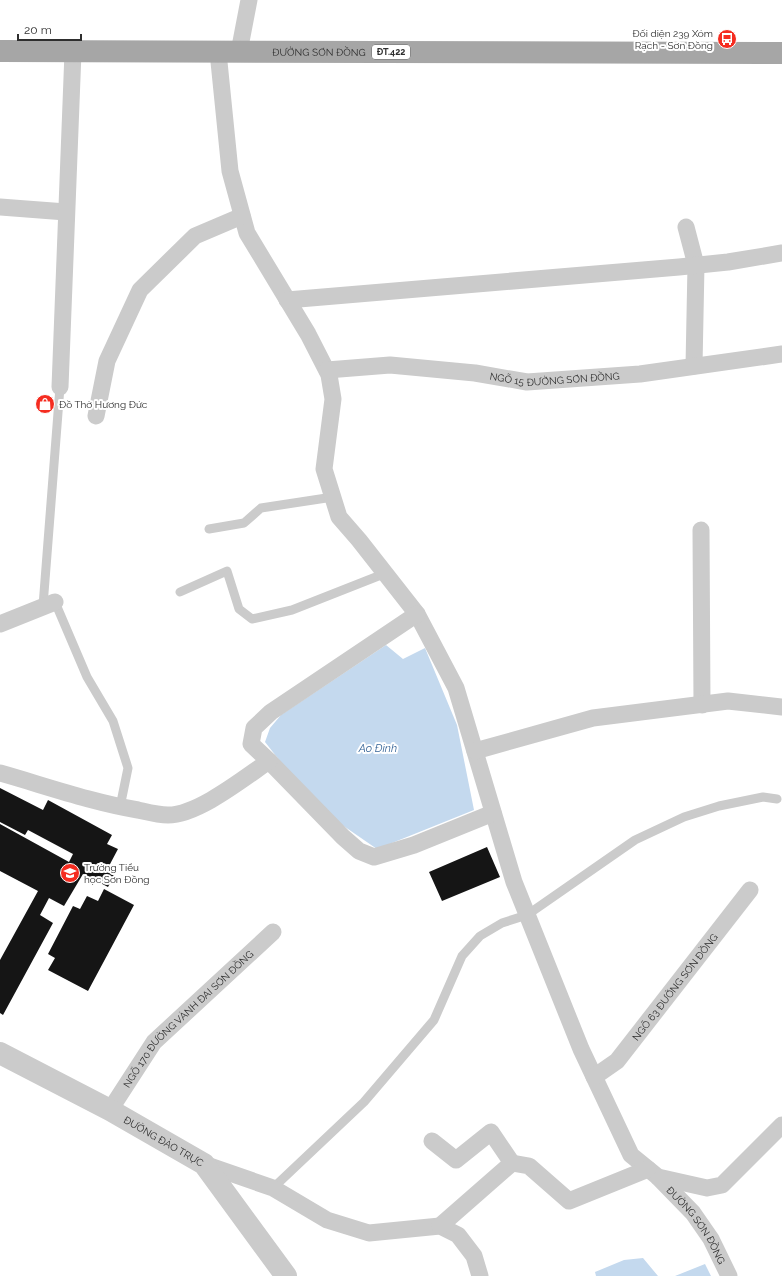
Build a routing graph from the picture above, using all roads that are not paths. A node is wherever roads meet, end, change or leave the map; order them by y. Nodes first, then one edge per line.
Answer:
1 (250, 0) edge
2 (0, 52) edge
3 (73, 52) junction
4 (218, 52) junction
5 (239, 52) junction
6 (782, 53) edge
7 (0, 207) edge
8 (66, 212) junction
9 (242, 216) junction
10 (686, 227) dead end
11 (782, 253) edge
12 (696, 265) junction
13 (288, 300) junction
14 (782, 354) edge
15 (694, 366) junction
16 (327, 370) junction
17 (60, 387) joint
18 (96, 416) dead end
19 (333, 497) junction
20 (209, 529) dead end
21 (701, 530) dead end
22 (386, 573) junction
23 (180, 592) dead end
24 (49, 604) junction
25 (417, 614) junction
26 (0, 624) edge
27 (702, 705) junction
28 (782, 707) edge
29 (475, 751) junction
30 (269, 761) junction
31 (0, 773) edge
32 (777, 799) dead end
33 (120, 806) junction
34 (493, 813) junction
35 (750, 890) dead end
36 (527, 915) junction
37 (273, 932) dead end
38 (0, 1053) edge
39 (594, 1077) junction
40 (110, 1110) junction
41 (780, 1129) edge
42 (432, 1141) dead end
43 (512, 1163) junction
44 (204, 1164) junction
45 (653, 1173) junction
46 (273, 1188) junction
47 (440, 1226) junction
48 (286, 1276) edge
49 (480, 1276) edge
50 (729, 1276) edge

1 - 5 street
2 - 3 main road, ĐƯỜNG SƠN ĐỒNG / ĐT.422
3 - 4 main road, ĐƯỜNG SƠN ĐỒNG / ĐT.422
3 - 8 street
4 - 5 main road, ĐƯỜNG SƠN ĐỒNG / ĐT.422
4 - 9 street, ĐƯỜNG SƠN ĐỒNG
5 - 6 main road, ĐƯỜNG SƠN ĐỒNG / ĐT.422
7 - 8 street
8 - 17 street
9 - 13 street, ĐƯỜNG SƠN ĐỒNG
9 - 18 street
10 - 12 street
11 - 12 street
12 - 13 street
12 - 15 street
13 - 16 street, ĐƯỜNG SƠN ĐỒNG
14 - 15 street, NGÕ 15 ĐƯỜNG SƠN ĐỒNG
15 - 16 street, NGÕ 15 ĐƯỜNG SƠN ĐỒNG
16 - 19 street, ĐƯỜNG SƠN ĐỒNG
17 - 24 lane
19 - 20 lane
19 - 22 street, ĐƯỜNG SƠN ĐỒNG
21 - 27 street
22 - 23 lane
22 - 25 street, ĐƯỜNG SƠN ĐỒNG
24 - 26 street
24 - 33 lane
25 - 29 street, ĐƯỜNG SƠN ĐỒNG
25 - 30 street
27 - 28 street
27 - 29 street
29 - 34 street, ĐƯỜNG SƠN ĐỒNG
30 - 33 street
30 - 34 street
31 - 33 street
32 - 36 lane
34 - 36 street, ĐƯỜNG SƠN ĐỒNG
35 - 39 street, NGÕ 63 ĐƯỜNG SƠN ĐỒNG
36 - 39 street, ĐƯỜNG SƠN ĐỒNG
36 - 46 lane
37 - 40 street, NGÕ 170 ĐƯỜNG VÀNH ĐAI SƠN ĐỒNG
38 - 40 street, ĐƯỜNG ĐÀO TRỰC
39 - 45 street, ĐƯỜNG SƠN ĐỒNG
40 - 44 street, ĐƯỜNG ĐÀO TRỰC
41 - 45 street
42 - 43 street
43 - 45 street
43 - 47 street
44 - 46 street
44 - 48 street, ĐƯỜNG ĐÀO TRỰC
45 - 50 street, ĐƯỜNG SƠN ĐỒNG
46 - 47 street
47 - 49 street

